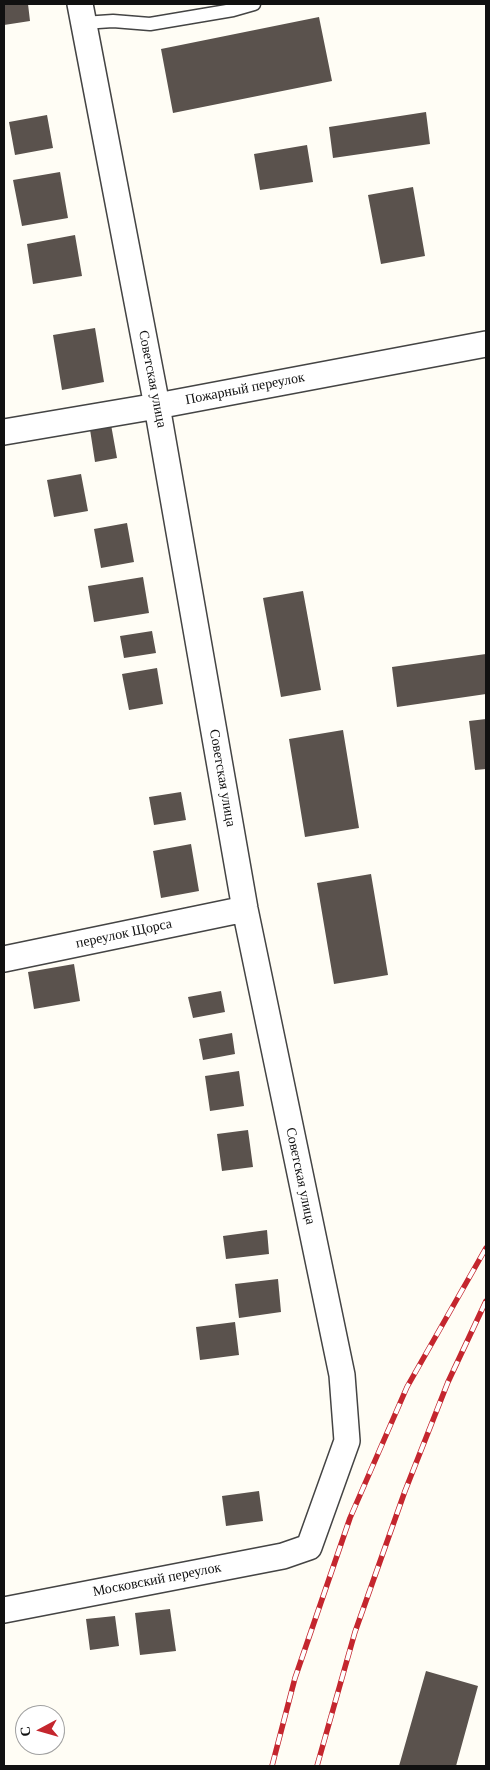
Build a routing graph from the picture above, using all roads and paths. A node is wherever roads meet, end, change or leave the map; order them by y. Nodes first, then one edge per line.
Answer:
1 (254, 4) edge
2 (82, 14) edge
3 (486, 344) edge
4 (157, 406) junction
5 (4, 432) edge
6 (245, 909) junction
7 (4, 959) edge
8 (309, 1547) joint
9 (4, 1610) edge

1 - 2 lane
2 - 4 street, Советская улица
3 - 4 street, Пожарный переулок
4 - 5 street, Пожарный переулок
4 - 6 street, Советская улица
6 - 7 street, переулок Щорса
6 - 8 street, Советская улица
8 - 9 street, Московский переулок

